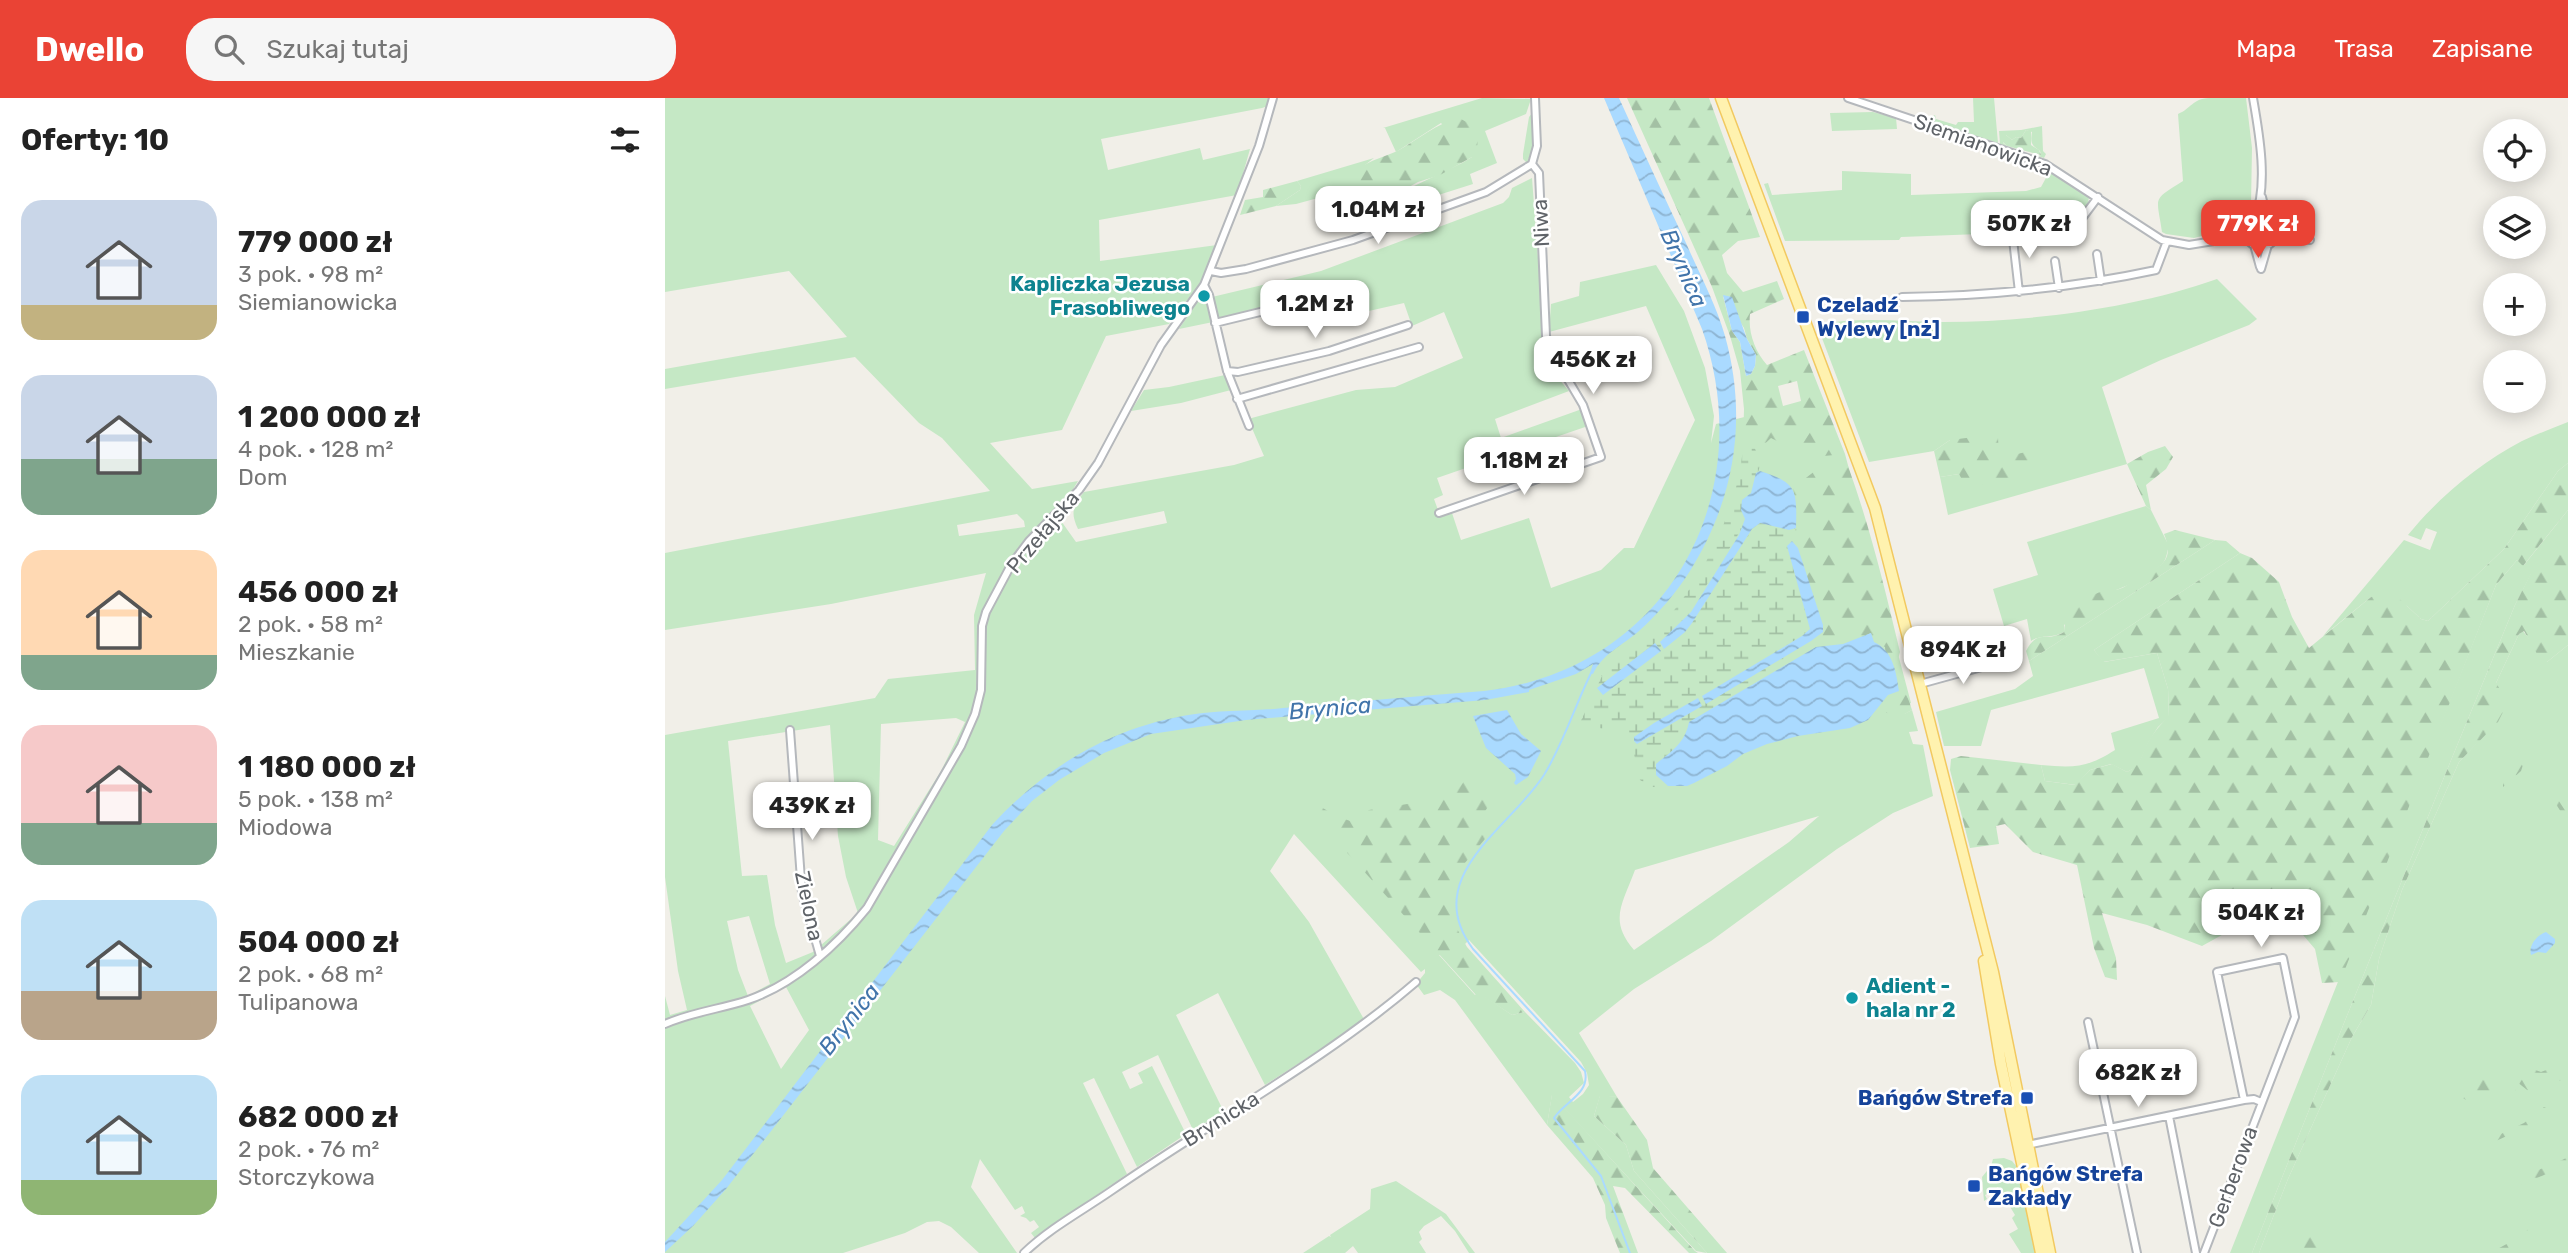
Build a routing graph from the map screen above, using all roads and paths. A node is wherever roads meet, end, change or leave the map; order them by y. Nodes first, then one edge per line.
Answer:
1 (1273, 98) edge
2 (1535, 98) edge
3 (1721, 98) edge
4 (1848, 98) edge
5 (2253, 98) edge
6 (1532, 164) junction
7 (2261, 192) junction
8 (2098, 197) junction
9 (2267, 218) junction
10 (2254, 219) junction
11 (2063, 223) dead end
12 (2247, 227) junction
13 (2275, 227) junction
14 (2012, 230) dead end
15 (2298, 238) junction
16 (2226, 239) junction
17 (2310, 240) dead end
18 (2167, 241) junction
19 (2252, 243) junction
20 (2270, 243) junction
21 (2097, 254) dead end
22 (2056, 261) dead end
23 (1211, 271) junction
24 (2101, 281) junction
25 (1203, 285) junction
26 (2059, 288) junction
27 (2019, 292) junction
28 (1902, 297) dead end
29 (1281, 307) dead end
30 (1215, 323) junction
31 (1408, 325) dead end
32 (1419, 347) dead end
33 (1227, 371) junction
34 (1237, 399) junction
35 (1249, 426) dead end
36 (1439, 513) dead end
37 (2000, 662) dead end
38 (1920, 684) junction
39 (790, 730) dead end
40 (820, 956) junction
41 (1416, 982) dead end
42 (2088, 1022) dead end
43 (665, 1024) edge
44 (2243, 1100) junction
45 (2261, 1102) junction
46 (2169, 1116) junction
47 (2111, 1128) junction
48 (2023, 1145) junction
49 (1024, 1253) edge
50 (2041, 1253) edge
51 (2050, 1253) edge
52 (2137, 1253) edge
53 (2196, 1253) edge
54 (2204, 1253) edge

1 - 23 street, Przełajska
2 - 6 street, Niwa
3 - 38 main road
4 - 8 street, Siemianowicka
5 - 7 street
6 - 23 street
6 - 36 street, Niwa
7 - 9 street
7 - 10 street
8 - 11 street
8 - 18 street, Siemianowicka
9 - 10 street
9 - 13 street
10 - 12 street
12 - 16 street, Siemianowicka
12 - 19 street
13 - 15 street
13 - 20 street
14 - 27 street
15 - 17 street
15 - 20 street
16 - 18 street, Siemianowicka
16 - 19 street, Siemianowicka
18 - 24 street
19 - 20 street
19 - 20 street
21 - 24 street
22 - 26 street
23 - 25 street, Przełajska
24 - 26 street
25 - 30 street
25 - 40 street, Przełajska
26 - 27 street
27 - 28 street
29 - 30 street
30 - 33 street
31 - 33 street
32 - 34 street
33 - 34 street
34 - 35 street
37 - 38 street
38 - 48 main road
39 - 40 street, Zielona
40 - 43 street, Przełajska
41 - 49 street, Brynicka
42 - 47 street
44 - 45 street
44 - 45 street, Gerberowa
44 - 46 street
45 - 54 street, Gerberowa
46 - 47 street
46 - 53 street
47 - 48 street
47 - 52 street
48 - 50 main road
48 - 51 main road

